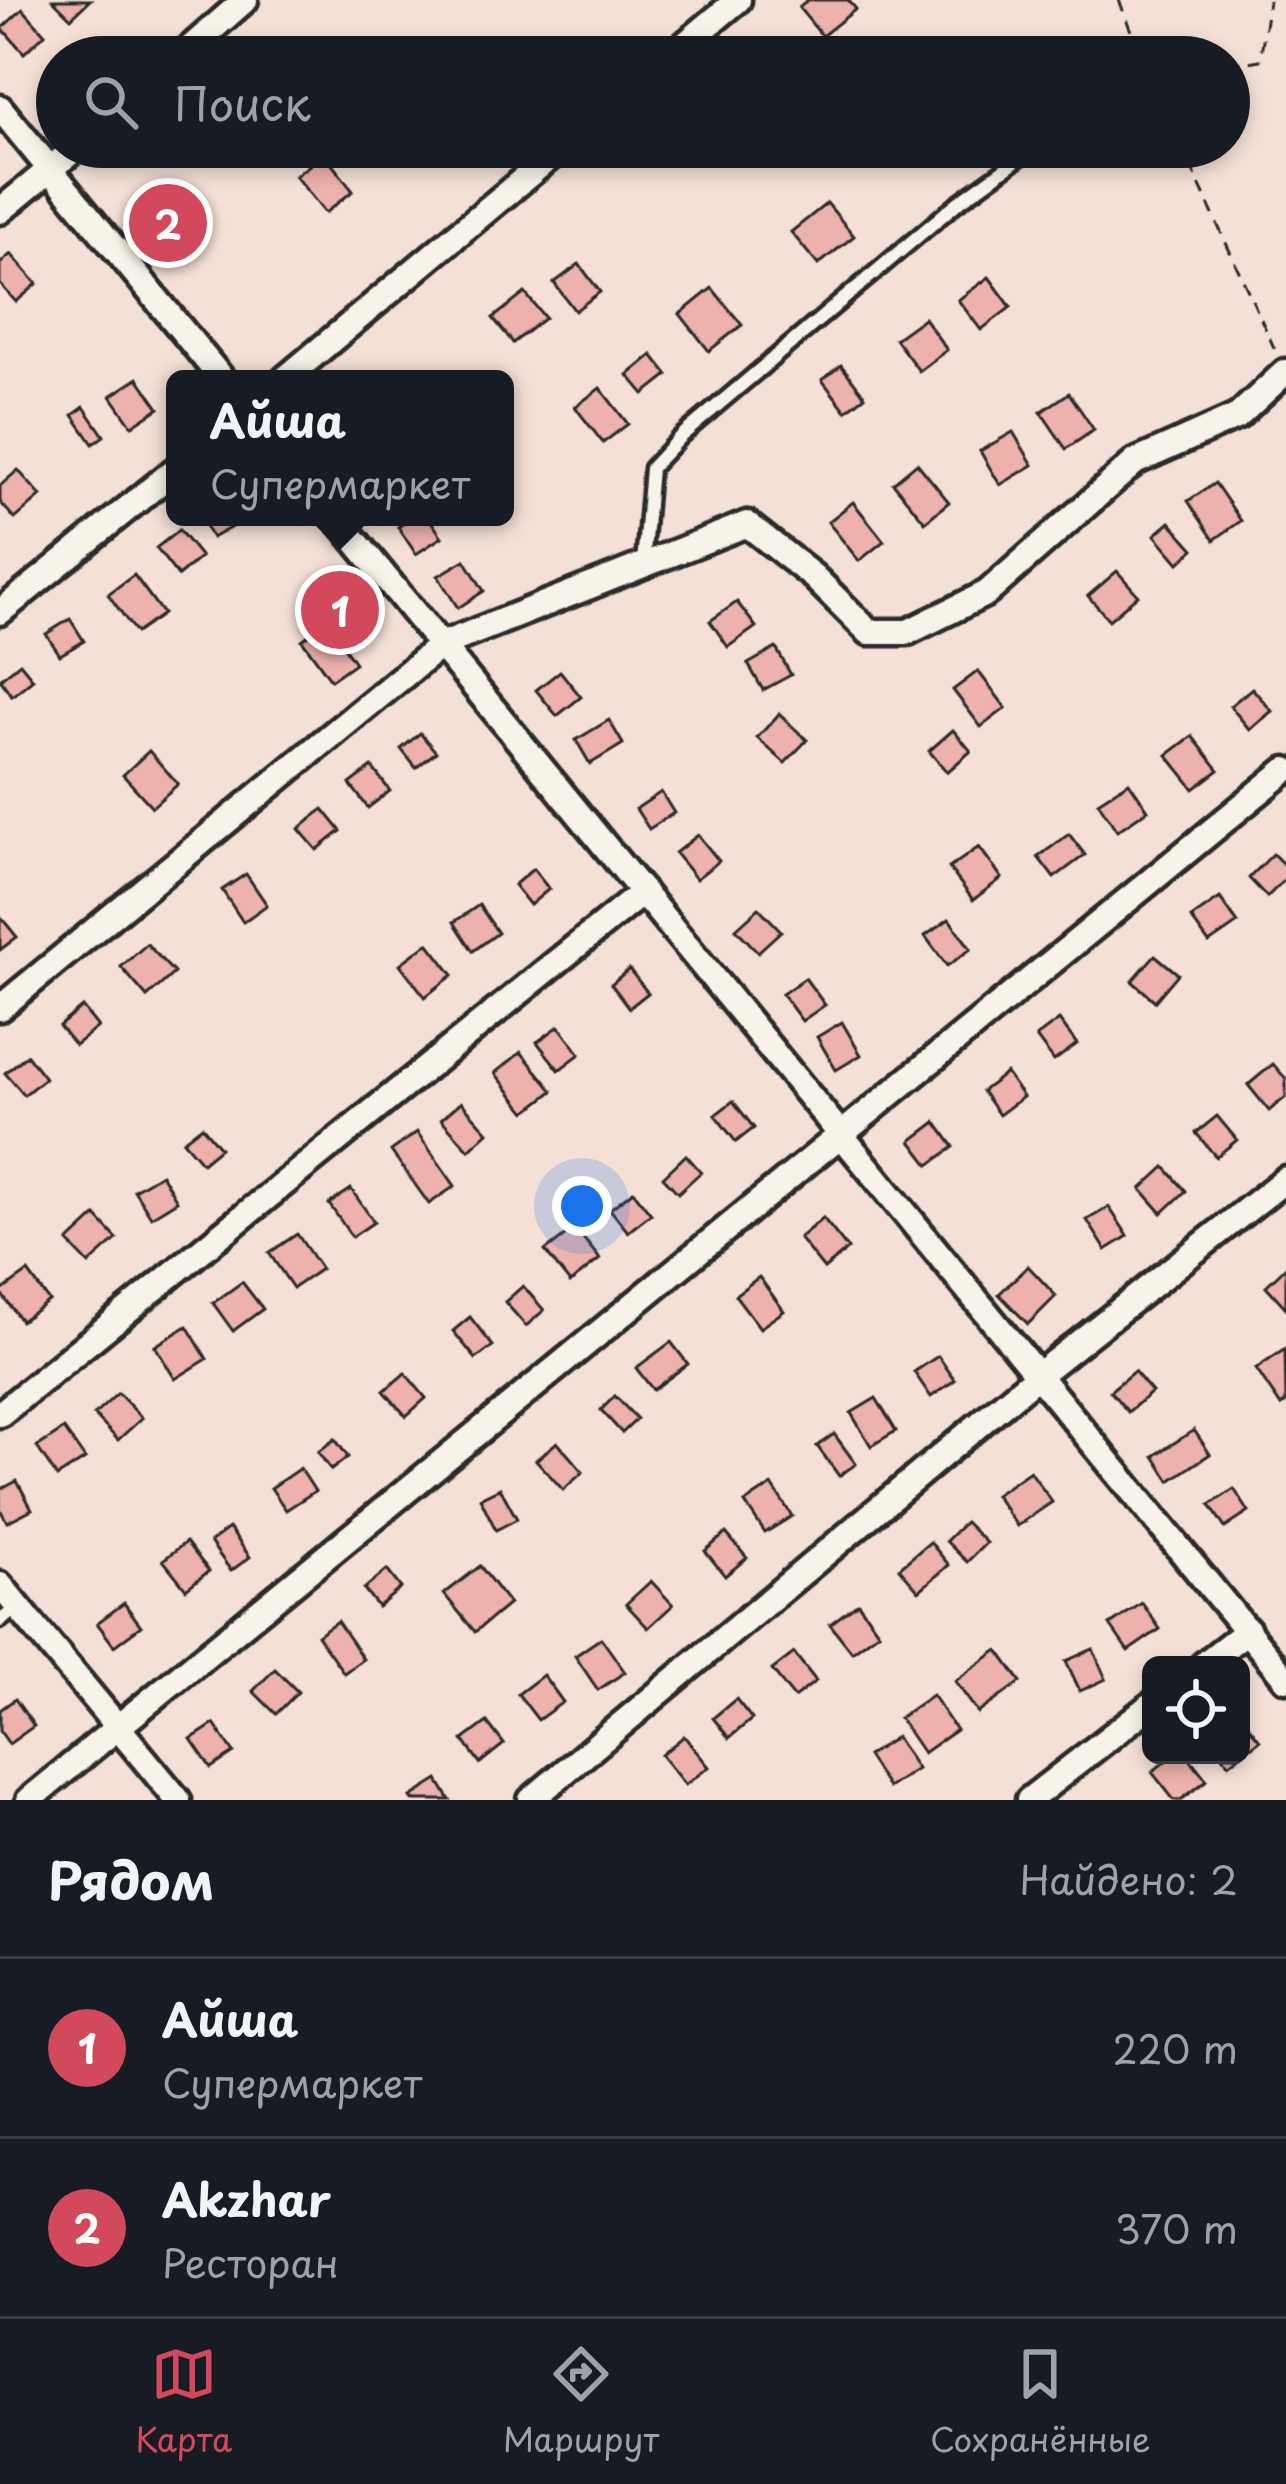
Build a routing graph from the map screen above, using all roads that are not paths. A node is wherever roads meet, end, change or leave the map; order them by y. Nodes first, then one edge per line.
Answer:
1 (245, 0) edge
2 (737, 0) edge
3 (204, 36) edge
4 (695, 36) edge
5 (0, 108) edge
6 (36, 152) edge
7 (53, 168) edge
8 (537, 168) edge
9 (1006, 168) edge
10 (51, 170) junction
11 (0, 211) edge
12 (215, 370) edge
13 (297, 370) edge
14 (1286, 372) edge
15 (166, 477) edge
16 (342, 526) edge
17 (643, 566) junction
18 (0, 612) edge
19 (441, 645) junction
20 (1286, 770) edge
21 (643, 892) junction
22 (0, 1008) edge
23 (841, 1134) junction
24 (1282, 1189) edge
25 (1038, 1375) junction
26 (0, 1414) edge
27 (0, 1585) edge
28 (9, 1614) edge
29 (1248, 1630) junction
30 (1215, 1656) edge
31 (1286, 1678) edge
32 (1142, 1712) edge
33 (117, 1726) junction
34 (29, 1800) edge
35 (178, 1800) edge
36 (531, 1800) edge
37 (1029, 1800) edge

1 - 3 street
2 - 4 street
5 - 6 street
7 - 10 street
8 - 13 street
9 - 17 lane
10 - 11 street
10 - 12 street
14 - 17 street
15 - 18 street
16 - 19 street
17 - 19 street
19 - 21 street
19 - 22 street
20 - 23 street
21 - 23 street
21 - 26 street
23 - 25 street
23 - 33 street
24 - 25 street
25 - 29 street
25 - 36 street
27 - 28 street
28 - 33 street
29 - 30 street
29 - 31 street
32 - 37 street
33 - 34 street
33 - 35 street

